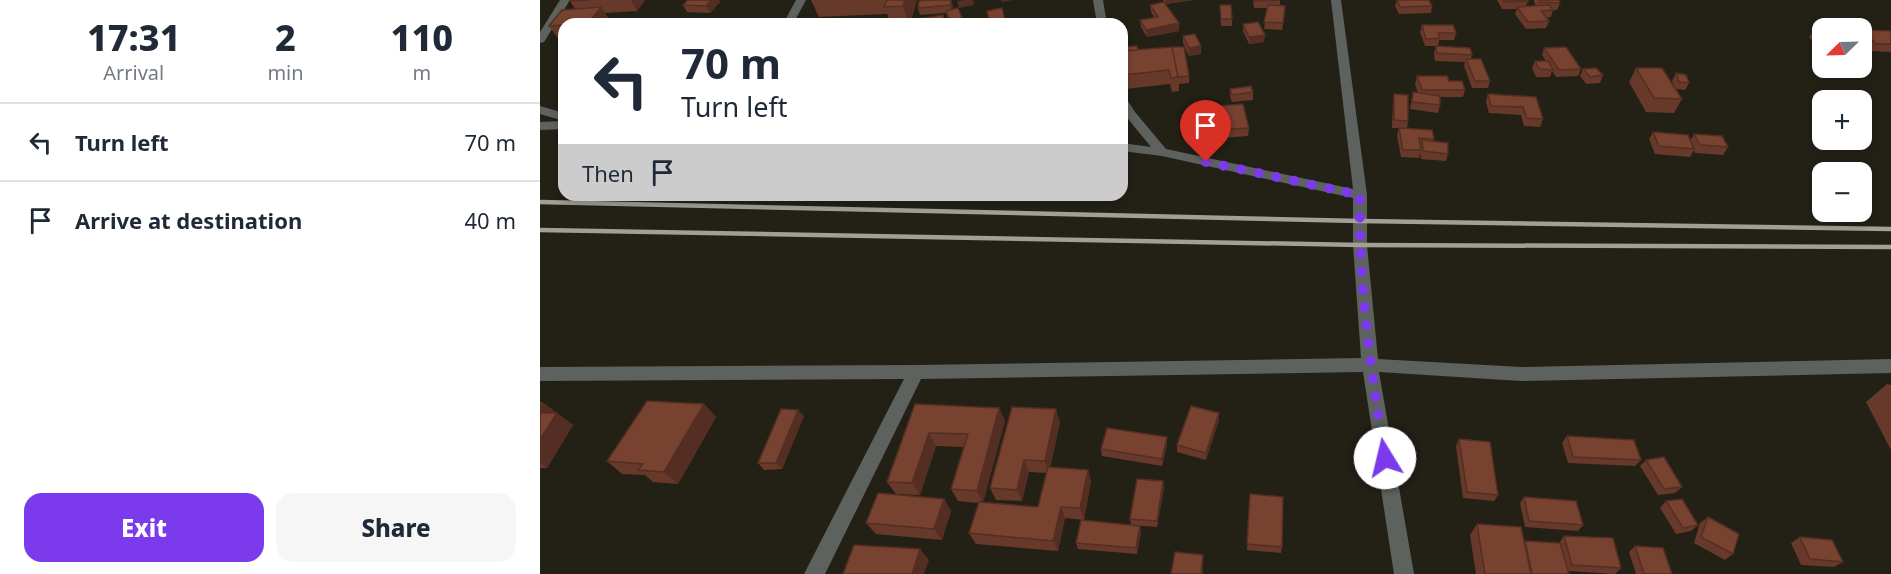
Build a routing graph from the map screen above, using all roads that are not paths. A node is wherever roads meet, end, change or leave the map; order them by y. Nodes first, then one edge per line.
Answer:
1 (565, 0) edge
2 (801, 0) edge
3 (1098, 0) edge
4 (1336, 0) edge
5 (791, 18) edge
6 (1101, 18) edge
7 (540, 40) edge
8 (540, 110) edge
9 (1128, 110) edge
10 (558, 115) edge
11 (558, 124) edge
12 (540, 126) edge
13 (1128, 148) edge
14 (1162, 152) junction
15 (1360, 195) junction
16 (1370, 365) junction
17 (1891, 366) edge
18 (916, 372) junction
19 (540, 374) edge
20 (814, 574) edge
21 (1404, 574) edge

1 - 7 street
2 - 5 street
3 - 6 street
4 - 15 street
8 - 10 street
9 - 14 street
11 - 12 street
13 - 14 street
14 - 15 street
15 - 16 street
16 - 17 street
16 - 18 street
16 - 21 street
18 - 19 street
18 - 20 street

